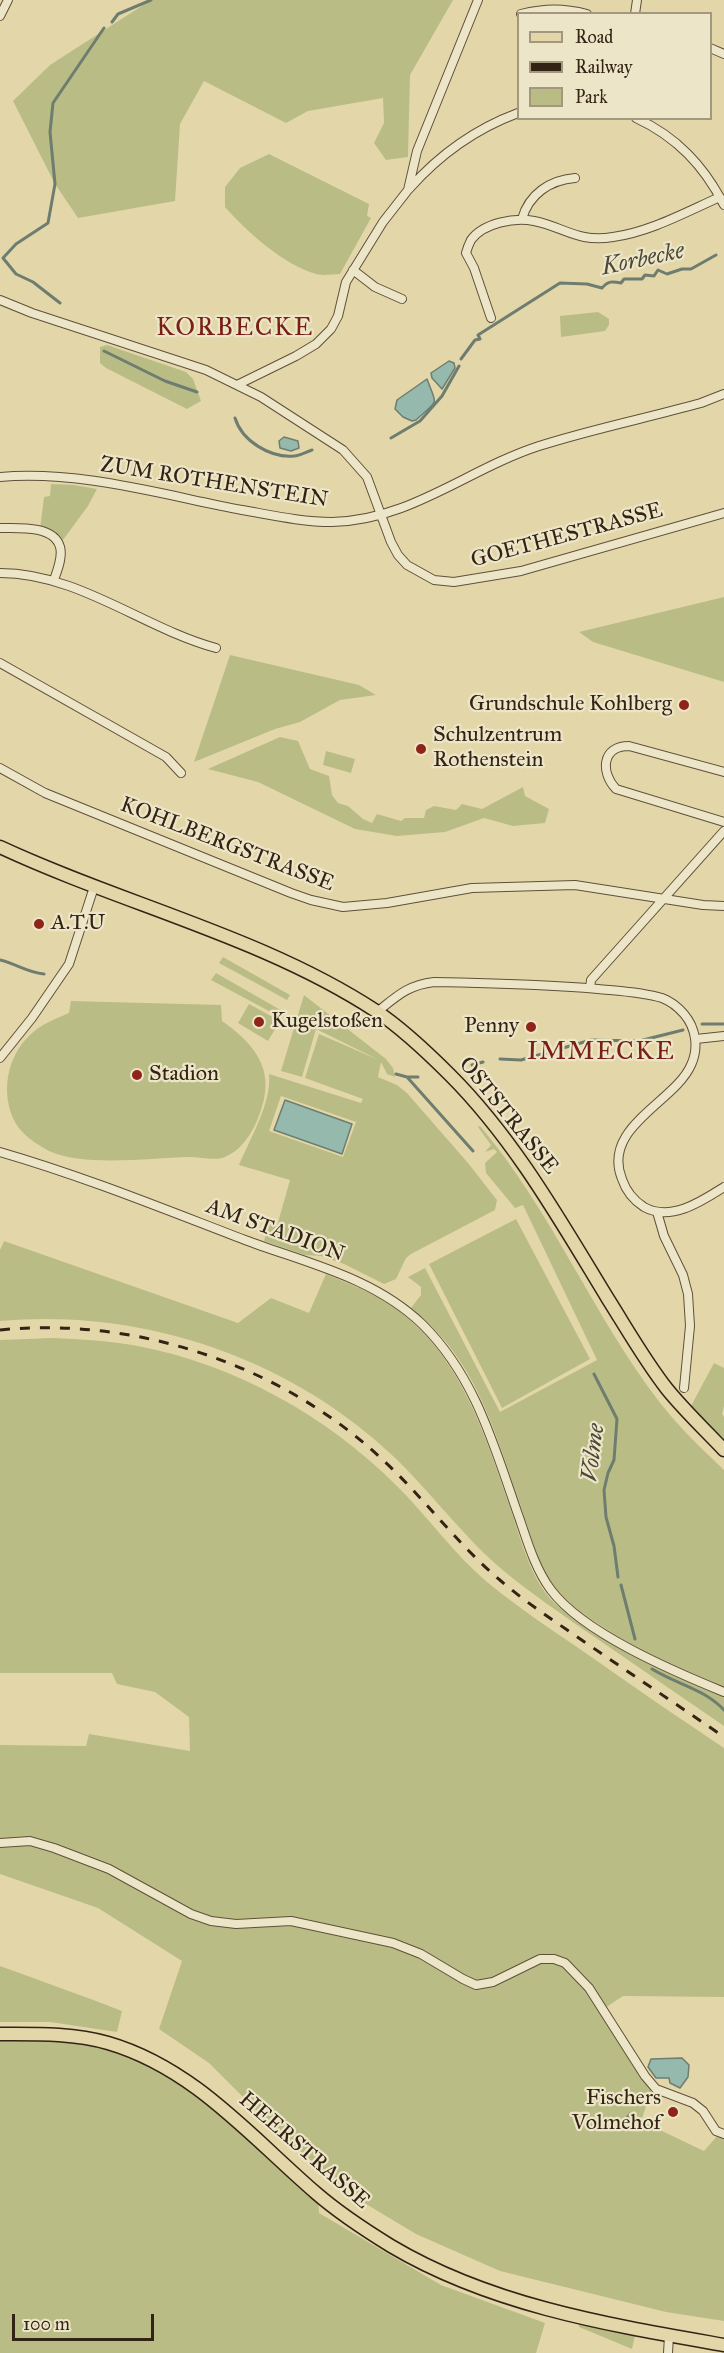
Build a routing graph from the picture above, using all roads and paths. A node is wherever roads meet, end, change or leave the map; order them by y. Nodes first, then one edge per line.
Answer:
1 (8, 0) edge
2 (478, 0) edge
3 (528, 12) edge
4 (578, 12) edge
5 (0, 16) edge
6 (517, 114) edge
7 (640, 120) edge
8 (575, 178) dead end
9 (408, 190) junction
10 (722, 201) edge
11 (522, 219) junction
12 (353, 270) junction
13 (402, 299) dead end
14 (0, 300) edge
15 (491, 318) dead end
16 (237, 385) junction
17 (724, 394) edge
18 (0, 477) edge
19 (724, 513) edge
20 (382, 516) junction
21 (0, 528) edge
22 (0, 573) edge
23 (54, 580) junction
24 (216, 648) dead end
25 (0, 663) edge
26 (0, 768) edge
27 (724, 772) edge
28 (181, 773) dead end
29 (724, 822) edge
30 (724, 831) edge
31 (0, 846) edge
32 (94, 887) junction
33 (665, 898) junction
34 (724, 906) edge
35 (590, 988) junction
36 (377, 1012) junction
37 (724, 1036) edge
38 (696, 1039) junction
39 (0, 1058) edge
40 (0, 1152) edge
41 (724, 1187) edge
42 (657, 1212) junction
43 (684, 1388) dead end
44 (724, 1450) edge
45 (724, 1692) edge
46 (0, 1843) edge
47 (0, 2034) edge
48 (724, 2134) edge
49 (669, 2336) junction
50 (724, 2345) edge
51 (668, 2353) edge

1 - 5 street
2 - 9 street
3 - 4 street
6 - 9 street
7 - 10 street
8 - 11 street
9 - 12 street
10 - 11 street
11 - 15 street
12 - 13 street
12 - 16 street
14 - 16 street, GOETHESTRASSE
16 - 20 street, GOETHESTRASSE
17 - 20 street, ZUM ROTHENSTEIN
18 - 20 street, ZUM ROTHENSTEIN
19 - 20 street, GOETHESTRASSE
21 - 23 street
22 - 23 street
23 - 24 street
25 - 28 street
26 - 33 street, KOHLBERGSTRASSE
27 - 29 street
30 - 33 street
31 - 32 main road, OSTSTRASSE
32 - 36 main road, OSTSTRASSE
32 - 39 street
33 - 34 street, KOHLBERGSTRASSE
33 - 35 street
35 - 36 street
35 - 38 street
36 - 44 main road, OSTSTRASSE
37 - 38 street
38 - 42 street
40 - 45 street, AM STADION
41 - 42 street
42 - 43 street
46 - 48 street
47 - 49 main road, HEERSTRASSE
49 - 50 main road, HEERSTRASSE
49 - 51 street

